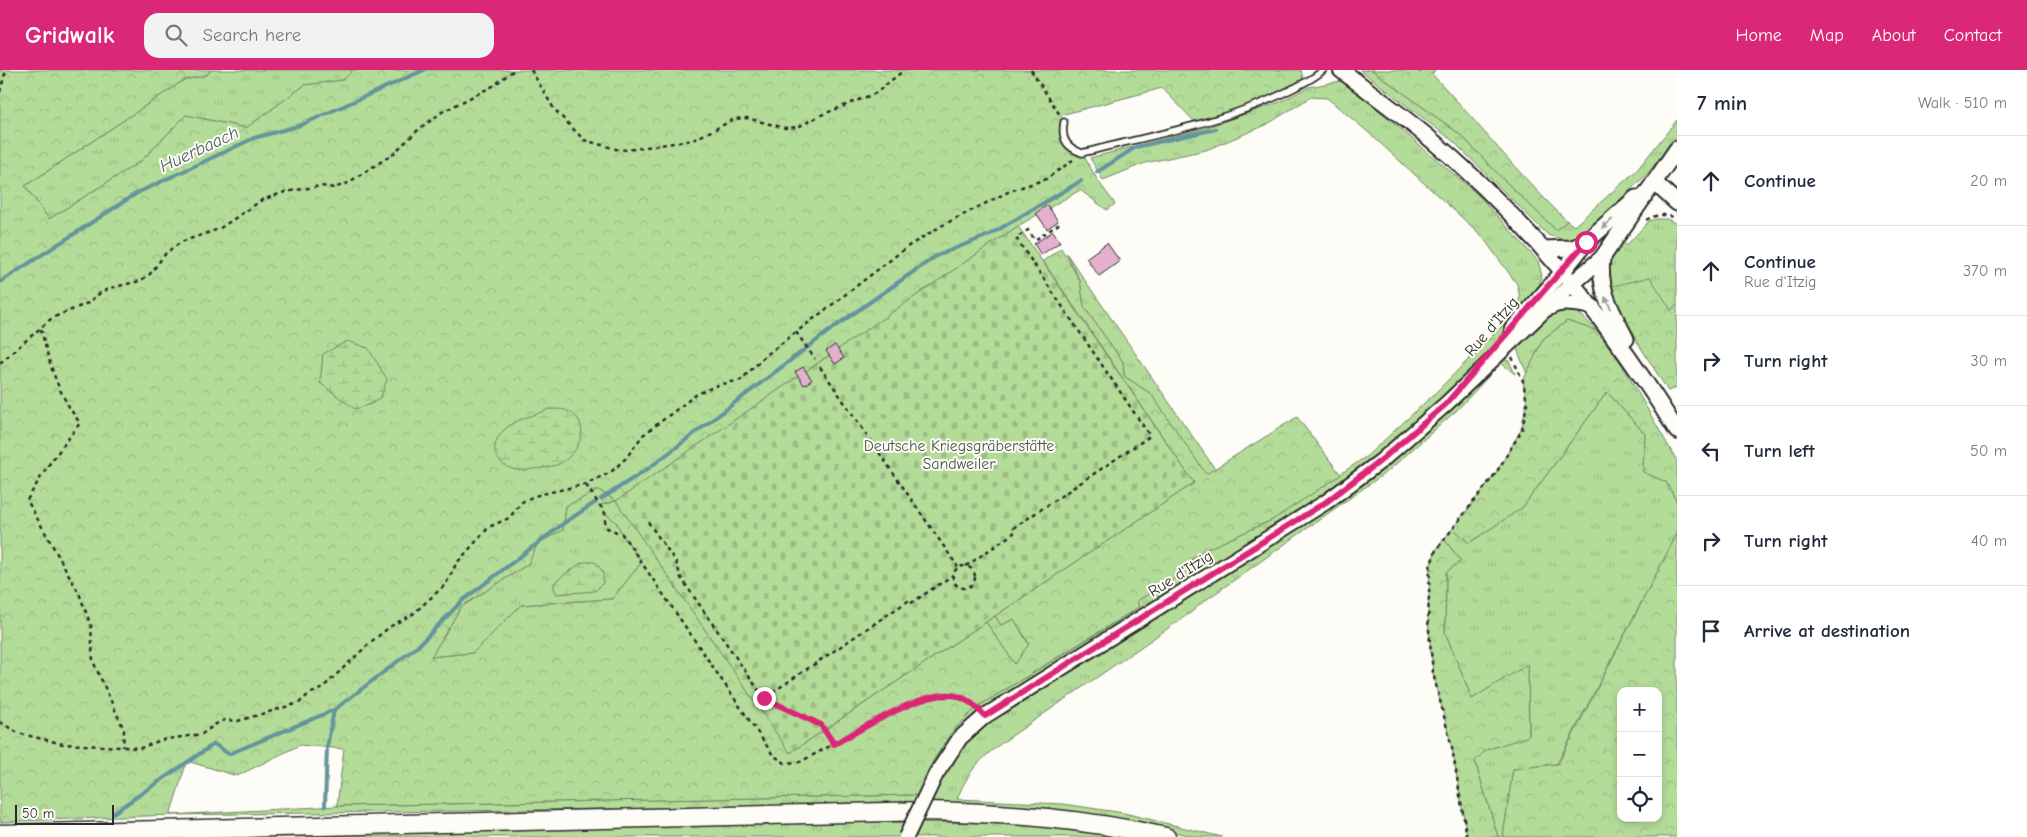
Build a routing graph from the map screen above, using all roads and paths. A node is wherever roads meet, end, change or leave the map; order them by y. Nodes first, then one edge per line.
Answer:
1 (6, 70) edge
2 (514, 70) edge
3 (531, 70) edge
4 (904, 70) edge
5 (1031, 70) edge
6 (1323, 70) edge
7 (1341, 70) edge
8 (0, 92) edge
9 (1064, 122) joint
10 (1677, 149) edge
11 (1082, 153) junction
12 (1654, 182) junction
13 (1677, 203) edge
14 (1657, 214) dead end
15 (1677, 219) edge
16 (1062, 222) dead end
17 (1586, 242) junction
18 (1543, 249) junction
19 (1602, 258) junction
20 (1568, 277) junction
21 (1593, 307) junction
22 (1542, 312) junction
23 (41, 329) junction
24 (796, 332) junction
25 (1506, 345) junction
26 (815, 359) dead end
27 (0, 363) edge
28 (820, 367) dead end
29 (1645, 379) junction
30 (1446, 404) junction
31 (1677, 430) edge
32 (586, 484) junction
33 (648, 522) dead end
34 (966, 566) junction
35 (958, 567) junction
36 (953, 575) junction
37 (764, 698) junction
38 (985, 716) junction
39 (0, 722) edge
40 (834, 744) junction
41 (123, 747) junction
42 (0, 834) edge
43 (906, 837) edge
44 (1166, 837) edge
45 (1467, 837) edge

1 - 8 path
2 - 23 path
3 - 4 path
5 - 9 path
6 - 11 lane
7 - 18 main road
9 - 11 lane
10 - 12 main road
11 - 24 path
12 - 13 main road
12 -> 17 main road
12 - 19 main road
14 - 15 path
16 - 34 path
17 - 18 main road
17 - 20 main road
18 - 20 main road
19 - 20 main road
29 -> 19 main road
20 - 21 main road
20 - 22 street, Rue d'Itzig
20 - 30 street, Rue d'Itzig
21 - 22 street
21 - 29 main road
22 - 25 street, Rue d'Itzig
23 - 27 path
23 - 41 path
24 - 26 path
24 - 32 path
25 - 30 street, Rue d'Itzig
25 - 45 path
28 - 35 path
29 - 31 main road
30 - 38 street, Rue d'Itzig
32 - 40 path
32 - 41 path
33 - 37 path
34 - 35 path
34 - 36 path
35 - 36 path
36 - 37 path
37 - 40 path
38 - 40 path
38 - 43 street, Rue d'Itzig, bridge
39 - 41 path
42 - 44 main road

